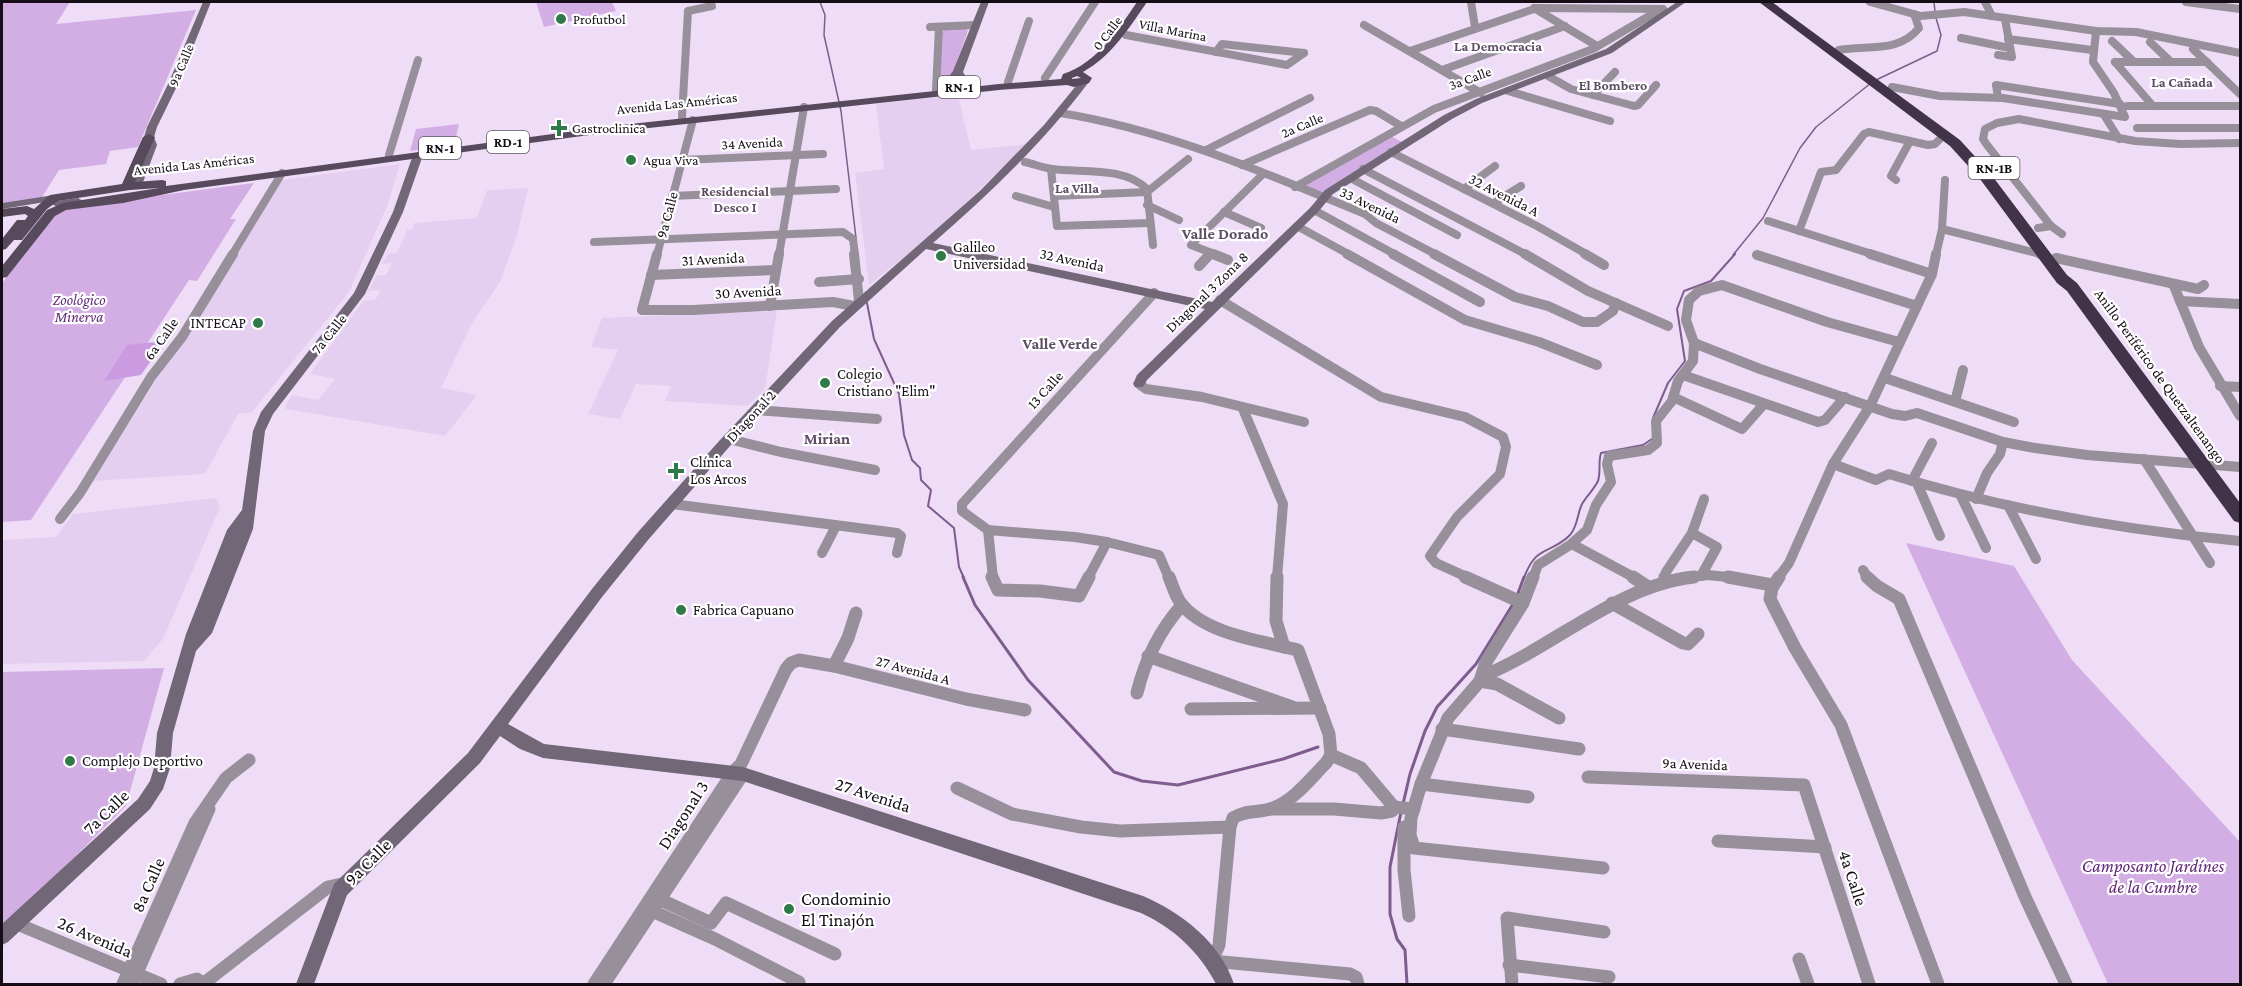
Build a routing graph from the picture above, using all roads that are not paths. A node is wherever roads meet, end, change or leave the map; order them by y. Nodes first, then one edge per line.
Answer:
1 (207, 2) edge
2 (985, 2) edge
3 (1095, 2) edge
4 (1142, 2) edge
5 (1148, 2) edge
6 (1471, 2) edge
7 (1515, 2) edge
8 (1682, 2) edge
9 (1765, 2) edge
10 (1772, 2) edge
11 (1870, 2) edge
12 (1985, 2) edge
13 (2186, 2) edge
14 (1559, 4) edge
15 (712, 6) dead end
16 (2235, 6) edge
17 (1534, 8) junction
18 (1666, 10) junction
19 (1517, 13) junction
20 (1914, 14) junction
21 (1992, 16) junction
22 (2006, 19) junction
23 (1029, 21) dead end
24 (976, 25) junction
25 (1364, 25) dead end
26 (1565, 26) junction
27 (1475, 27) junction
28 (2096, 31) junction
29 (1126, 35) junction
30 (1960, 38) dead end
31 (2008, 39) junction
32 (2112, 41) dead end
33 (2150, 42) dead end
34 (1597, 46) junction
35 (2010, 48) junction
36 (2193, 49) dead end
37 (1839, 50) junction
38 (2092, 50) junction
39 (1410, 51) junction
40 (1216, 52) junction
41 (2241, 54) edge
42 (1998, 56) dead end
43 (418, 60) dead end
44 (2133, 62) junction
45 (2171, 62) junction
46 (2207, 62) junction
47 (1442, 70) junction
48 (958, 72) junction
49 (1615, 72) dead end
50 (1548, 76) junction
51 (1045, 78) junction
52 (1070, 78) junction
53 (1085, 81) junction
54 (1880, 81) junction
55 (1008, 82) junction
56 (1656, 85) dead end
57 (972, 86) junction
58 (2236, 86) edge
59 (940, 89) junction
60 (1478, 91) junction
61 (1508, 92) junction
62 (2241, 94) edge
63 (1593, 95) junction
64 (1998, 97) junction
65 (1310, 98) dead end
66 (1488, 98) junction
67 (848, 101) junction
68 (1070, 101) junction
69 (830, 103) junction
70 (2123, 105) junction
71 (2153, 106) junction
72 (2241, 106) edge
73 (804, 107) junction
74 (1060, 113) junction
75 (2104, 115) junction
76 (687, 118) junction
77 (1610, 121) dead end
78 (1401, 126) junction
79 (2137, 128) dead end
80 (2241, 128) edge
81 (151, 132) joint
82 (1945, 134) junction
83 (2119, 139) junction
84 (1910, 141) junction
85 (2241, 143) edge
86 (1206, 150) junction
87 (1393, 153) junction
88 (823, 154) dead end
89 (389, 155) junction
90 (418, 155) junction
91 (795, 155) junction
92 (1188, 159) dead end
93 (681, 160) junction
94 (1025, 162) dead end
95 (1242, 165) junction
96 (1495, 166) dead end
97 (1051, 169) junction
98 (1365, 170) junction
99 (282, 173) junction
100 (1263, 174) junction
101 (1354, 180) junction
102 (1896, 180) dead end
103 (1945, 180) dead end
104 (128, 186) junction
105 (184, 186) junction
106 (1521, 186) dead end
107 (1295, 187) junction
108 (836, 189) dead end
109 (1464, 189) junction
110 (789, 191) junction
111 (1147, 192) junction
112 (672, 196) junction
113 (1016, 196) dead end
114 (1054, 196) junction
115 (1325, 198) junction
116 (55, 201) junction
117 (1494, 203) junction
118 (1147, 205) junction
119 (1054, 207) junction
120 (2, 210) edge
121 (35, 210) junction
122 (1314, 210) junction
123 (1224, 212) junction
124 (1179, 220) dead end
125 (1150, 222) junction
126 (1768, 222) dead end
127 (1298, 226) junction
128 (2045, 227) junction
129 (1261, 228) dead end
130 (1942, 229) junction
131 (1799, 231) junction
132 (782, 234) junction
133 (2062, 234) dead end
134 (1457, 235) dead end
135 (661, 239) junction
136 (594, 242) dead end
137 (925, 245) junction
138 (1153, 245) dead end
139 (2, 246) edge
140 (20, 250) junction
141 (1211, 254) junction
142 (1757, 255) dead end
143 (2050, 256) junction
144 (2, 258) edge
145 (1228, 260) dead end
146 (1604, 265) dead end
147 (1199, 266) dead end
148 (776, 270) junction
149 (2, 274) edge
150 (1932, 274) junction
151 (651, 275) junction
152 (859, 279) junction
153 (819, 282) dead end
154 (2204, 285) dead end
155 (2174, 286) junction
156 (1154, 293) junction
157 (2180, 301) junction
158 (1480, 302) dead end
159 (1216, 303) junction
160 (1616, 303) junction
161 (857, 304) junction
162 (2241, 304) edge
163 (770, 306) junction
164 (1917, 306) junction
165 (642, 310) joint
166 (1668, 326) dead end
167 (1899, 342) junction
168 (1694, 344) junction
169 (1597, 365) dead end
170 (1963, 370) dead end
171 (1683, 375) junction
172 (1885, 378) junction
173 (1139, 384) joint
174 (2220, 386) junction
175 (2241, 387) edge
176 (1673, 397) junction
177 (1845, 397) junction
178 (1952, 400) junction
179 (1764, 404) junction
180 (1870, 406) junction
181 (1243, 409) junction
182 (756, 410) junction
183 (2239, 411) edge
184 (877, 419) dead end
185 (2014, 422) dead end
186 (1304, 423) dead end
187 (729, 439) junction
188 (2003, 442) junction
189 (1932, 443) dead end
190 (2144, 459) junction
191 (1833, 464) junction
192 (2203, 465) junction
193 (2241, 467) edge
194 (875, 470) dead end
195 (1914, 482) junction
196 (1962, 496) junction
197 (1704, 499) dead end
198 (1976, 499) junction
199 (672, 504) junction
200 (2008, 505) junction
201 (2241, 516) edge
202 (60, 519) dead end
203 (836, 526) junction
204 (988, 530) junction
205 (1692, 532) junction
206 (1940, 536) dead end
207 (2194, 538) junction
208 (2241, 541) edge
209 (1107, 542) junction
210 (1572, 543) junction
211 (1986, 548) dead end
212 (822, 553) dead end
213 (897, 553) dead end
214 (2036, 559) dead end
215 (2210, 562) dead end
216 (1863, 570) dead end
217 (1701, 576) junction
218 (1665, 581) junction
219 (1772, 585) junction
220 (1648, 586) junction
221 (1518, 601) junction
222 (1612, 603) junction
223 (1182, 605) junction
224 (856, 613) dead end
225 (1698, 634) dead end
226 (1284, 647) junction
227 (1148, 656) junction
228 (794, 662) joint
229 (834, 666) junction
230 (1482, 679) junction
231 (1137, 693) dead end
232 (1292, 707) junction
233 (1320, 708) junction
234 (1191, 709) dead end
235 (1025, 710) dead end
236 (1559, 718) dead end
237 (499, 727) junction
238 (1442, 729) junction
239 (1579, 749) dead end
240 (1330, 755) junction
241 (249, 760) dead end
242 (738, 773) junction
243 (1588, 777) dead end
244 (1801, 783) joint
245 (1421, 784) junction
246 (957, 789) dead end
247 (442, 790) joint
248 (1528, 797) dead end
249 (1404, 808) junction
250 (1270, 809) junction
251 (1230, 826) junction
252 (1718, 841) dead end
253 (1825, 848) junction
254 (1603, 868) dead end
255 (346, 884) junction
256 (657, 906) junction
257 (1409, 916) dead end
258 (15, 923) junction
259 (1604, 932) dead end
260 (2, 936) edge
261 (834, 954) dead end
262 (1799, 959) dead end
263 (1212, 961) junction
264 (1509, 965) junction
265 (133, 977) edge
266 (1609, 977) dead end
267 (799, 982) dead end
268 (123, 984) edge
269 (161, 984) edge
270 (180, 984) edge
271 (203, 984) edge
272 (305, 984) edge
273 (594, 984) edge
274 (604, 984) edge
275 (1225, 984) edge
276 (1358, 984) edge
277 (1512, 984) edge
278 (1808, 984) edge
279 (1869, 984) edge
280 (1938, 984) edge
281 (2066, 984) edge

1 - 81 street, 9a Calle
2 - 24 street
3 - 51 street
4 - 52 main road, 0 Calle / RN-1
5 - 29 main road, 0 Calle
6 - 27 street
7 - 19 street
8 - 18 street, 3a Calle
9 - 54 highway, Anillo Periférico de Quetzaltenango / RN-1B
10 - 37 highway, Anillo Periférico de Quetzaltenango / RN-1B
11 - 20 street
12 - 21 street
13 - 16 street
14 - 17 street
14 - 18 street
15 - 76 street, 9a Calle
17 - 19 street
17 - 26 street
18 - 34 street, 3a Calle
18 - 50 street, 3a Calle
19 - 27 street
20 - 21 street
20 - 37 street
21 - 22 street
22 - 28 street
22 - 31 street
23 - 55 street
24 - 48 street
24 - 59 street
25 - 39 street
26 - 34 street
26 - 47 street
27 - 39 street
28 - 38 street
28 - 41 street
29 - 40 street, Villa Marina
29 - 53 main road, 0 Calle
30 - 35 street
31 - 35 street
31 - 38 street
32 - 44 street
33 - 45 street
34 - 60 street, 3a Calle
35 - 42 street
36 - 46 street
37 - 54 highway, Anillo Periférico de Quetzaltenango / RN-1B
38 - 70 street
39 - 47 street
40 - 40 street, Villa Marina
43 - 89 street
44 - 45 street
44 - 71 street
45 - 46 street
46 - 58 street
47 - 60 street
48 - 57 street
48 - 59 street
49 - 63 street
50 - 61 street, 3a Calle
50 - 63 street
51 - 52 main road, Avenida Las Américas / RN-1
51 - 55 main road, Avenida Las Américas / RN-1
52 - 53 main road
52 - 67 main road, Avenida Las Américas / RN-1
52 - 68 street
53 - 68 street, Diagonal 2
54 - 64 street
54 - 82 highway, Anillo Periférico de Quetzaltenango / RN-1B
54 - 128 highway, Anillo Periférico de Quetzaltenango / RN-1B
55 - 57 main road, Avenida Las Américas / RN-1
56 - 63 street
57 - 59 main road, Avenida Las Américas / RN-1
58 - 62 street
59 - 67 main road, Avenida Las Américas / RN-1
60 - 66 street
60 - 78 street, 3a Calle
61 - 66 street, 3a Calle
61 - 77 street
64 - 70 street
64 - 75 street
65 - 86 street
66 - 87 street, 3a Calle
67 - 69 main road, Avenida Las Américas
68 - 74 street, Diagonal 2
69 - 73 main road, Avenida Las Américas / RD-1
69 - 76 main road, Avenida Las Américas / RN-1
70 - 71 street
70 - 75 street
71 - 72 street
73 - 76 main road, Avenida Las Américas / RD-1
73 - 91 street
74 - 86 street, 33 Avenida
74 - 137 street, Diagonal 2
75 - 83 street
76 - 89 main road, Avenida Las Américas / RN-1
76 - 90 main road, Avenida Las Américas / RD-1
76 - 93 street, 9a Calle
78 - 95 street, 2a Calle
78 - 107 street, 3a Calle
79 - 80 street
81 - 104 main road
82 - 84 street
82 - 143 highway, Anillo Periférico de Quetzaltenango / RN-1B
83 - 85 street
83 - 128 street
84 - 102 street
84 - 131 street
86 - 95 street, 33 Avenida
87 - 98 street, 3a Calle
87 - 109 street, 32 Avenida A
88 - 91 street, 34 Avenida
89 - 104 main road, Avenida Las Américas / RN-1
90 - 99 main road, Avenida Las Américas / RD-1
90 - 258 street, 7a Calle
91 - 93 street, 34 Avenida
91 - 110 street
92 - 111 street
93 - 112 street, 9a Calle
94 - 97 street
95 - 100 street, 33 Avenida
96 - 109 street
97 - 111 street
97 - 114 street
98 - 101 street, 3a Calle
98 - 115 street, 3a Calle
98 - 160 street
99 - 105 main road, Avenida Las Américas / RD-1
99 - 202 street, 6a Calle
100 - 107 street, 33 Avenida
100 - 123 street
101 - 115 street, 3a Calle
101 - 134 street
103 - 130 street
104 - 116 main road, Avenida Las Américas / RN-1
104 - 140 main road
105 - 116 street, Avenida Las Américas
105 - 140 main road
106 - 117 street
107 - 115 street, 33 Avenida
108 - 110 street
109 - 117 street, 32 Avenida A
110 - 112 street
110 - 132 street
111 - 114 street
111 - 118 street
112 - 135 street, 9a Calle
113 - 119 street
114 - 119 street
115 - 122 street, Diagonal 3 Zona 8
115 - 160 street, 33 Avenida
116 - 120 street, Avenida Las Américas
116 - 121 main road
117 - 146 street, 32 Avenida A
118 - 124 street
118 - 125 street
119 - 125 street
120 - 121 main road
121 - 139 main road
121 - 144 main road
122 - 127 street, Diagonal 3 Zona 8
122 - 158 street
123 - 129 street
123 - 141 street
125 - 138 street
126 - 131 street
127 - 159 street, Diagonal 3 Zona 8
127 - 169 street
128 - 133 street
128 - 143 highway, Anillo Periférico de Quetzaltenango / RN-1B
130 - 143 street
130 - 150 street
131 - 150 street
132 - 135 street
132 - 148 street
132 - 152 street
135 - 136 street
135 - 151 street, 9a Calle
137 - 156 street, 32 Avenida
137 - 161 street, Diagonal 2
140 - 149 main road
141 - 145 street
141 - 147 street
142 - 164 street
143 - 155 street
143 - 192 highway, Anillo Periférico de Quetzaltenango / RN-1B
148 - 151 street, 31 Avenida
148 - 163 street
150 - 164 street
151 - 165 street, 9a Calle
152 - 153 street
152 - 161 street
154 - 155 street
155 - 157 street
156 - 159 street, 32 Avenida
156 - 204 street, 13 Calle
157 - 162 street
157 - 174 street
159 - 173 street, Diagonal 3 Zona 8
159 - 221 street
160 - 166 street
161 - 163 street, 30 Avenida
161 - 182 street, Diagonal 2
163 - 165 street, 30 Avenida
164 - 167 street
167 - 168 street
167 - 172 street
168 - 171 street
168 - 177 street
170 - 178 street
171 - 176 street
171 - 179 street
172 - 178 street
172 - 180 street
173 - 181 street
174 - 175 street
174 - 183 street
176 - 179 street
176 - 210 street
177 - 179 street
177 - 180 street
178 - 185 street
180 - 188 street
180 - 191 street
181 - 186 street
181 - 226 street
182 - 184 street
182 - 187 street, Diagonal 2
187 - 194 street
187 - 199 street, Diagonal 2
188 - 190 street
188 - 198 street
189 - 195 street
190 - 192 street
190 - 207 street
191 - 195 street
191 - 219 street
192 - 193 street
192 - 201 highway, Anillo Periférico de Quetzaltenango / RN-1B
195 - 196 street
195 - 206 street
196 - 198 street
196 - 211 street
197 - 205 street
198 - 200 street
199 - 203 street
199 - 237 street, Diagonal 2
200 - 207 street
200 - 214 street
203 - 212 street
203 - 213 street
204 - 209 street
204 - 209 street
205 - 217 street
205 - 218 street
207 - 208 street
207 - 215 street
209 - 223 street
210 - 220 street
210 - 221 street
216 - 281 street
217 - 218 street
217 - 219 street
218 - 220 street
219 - 280 street
220 - 222 street
221 - 230 street
222 - 225 street
222 - 230 street
223 - 226 street
223 - 227 street
224 - 229 street
226 - 233 street
227 - 231 street
227 - 232 street
228 - 229 street, 27 Avenida A
228 - 242 street, Diagonal 3
229 - 235 street, 27 Avenida A
230 - 236 street
230 - 238 street
232 - 233 street
232 - 234 street
233 - 240 street
237 - 242 street, 27 Avenida
237 - 247 street, Diagonal 2
238 - 239 street
238 - 245 street
240 - 249 street
240 - 250 street
241 - 265 street, 8a Calle
242 - 256 street, Diagonal 3
242 - 263 street, 27 Avenida
242 - 273 street, Diagonal 3
243 - 244 street, 9a Avenida
244 - 253 street, 4a Calle
245 - 248 street
245 - 249 street
246 - 251 street
247 - 255 street, 9a Calle
249 - 250 street
249 - 254 street
249 - 257 street
250 - 251 street
251 - 263 street
252 - 253 street
253 - 279 street, 4a Calle
255 - 271 street
255 - 272 street, 9a Calle
256 - 261 street
256 - 267 street
256 - 274 street, Diagonal 3
258 - 260 street, 7a Calle
258 - 265 street, 26 Avenida
259 - 264 street
262 - 278 street
263 - 275 street, 27 Avenida
263 - 276 street
264 - 266 street
264 - 277 street
265 - 268 street, 8a Calle
265 - 269 street, 26 Avenida
270 - 271 street

